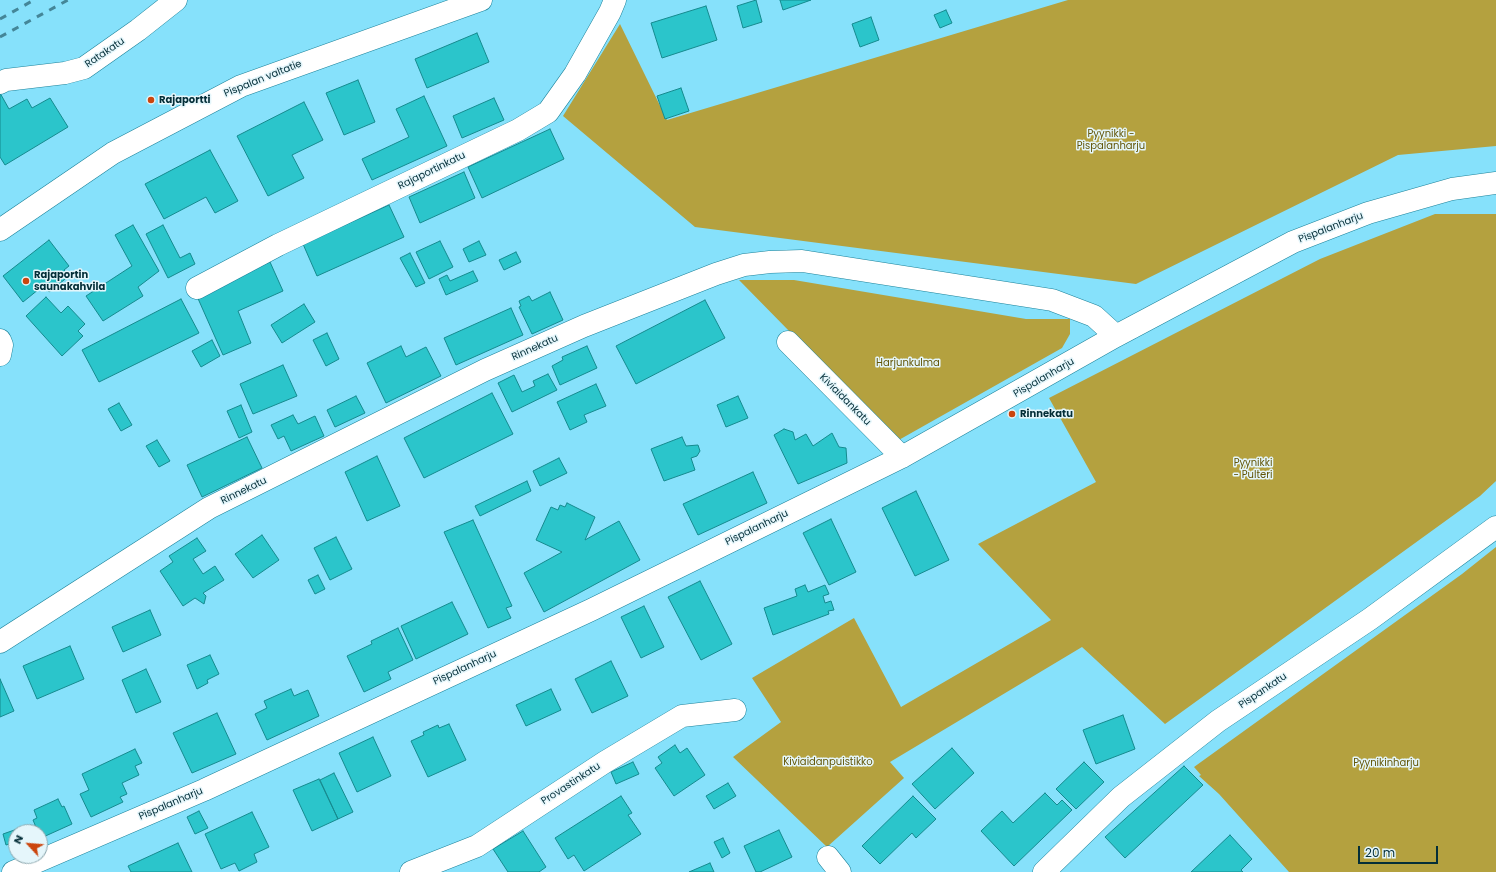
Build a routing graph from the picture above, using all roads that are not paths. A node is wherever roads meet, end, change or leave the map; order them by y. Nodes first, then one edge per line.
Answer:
1 (176, 0) edge
2 (481, 0) edge
3 (615, 0) edge
4 (0, 83) edge
5 (1496, 183) edge
6 (0, 230) edge
7 (197, 288) dead end
8 (1116, 336) junction
9 (0, 340) edge
10 (788, 342) dead end
11 (0, 355) edge
12 (902, 457) junction
13 (1496, 527) edge
14 (0, 642) edge
15 (735, 710) dead end
16 (13, 872) edge
17 (411, 872) edge
18 (1044, 872) edge

1 - 4 street, Ratakatu
2 - 6 street, Pispalan valtatie
3 - 7 street, Rajaportinkatu
5 - 8 street, Pispalanharju
8 - 12 street, Pispalanharju
8 - 14 street, Rinnekatu
9 - 11 street
10 - 12 street, Kiviaidankatu
12 - 16 street, Pispalanharju
13 - 18 street, Pispankatu
15 - 17 street, Provastinkatu

